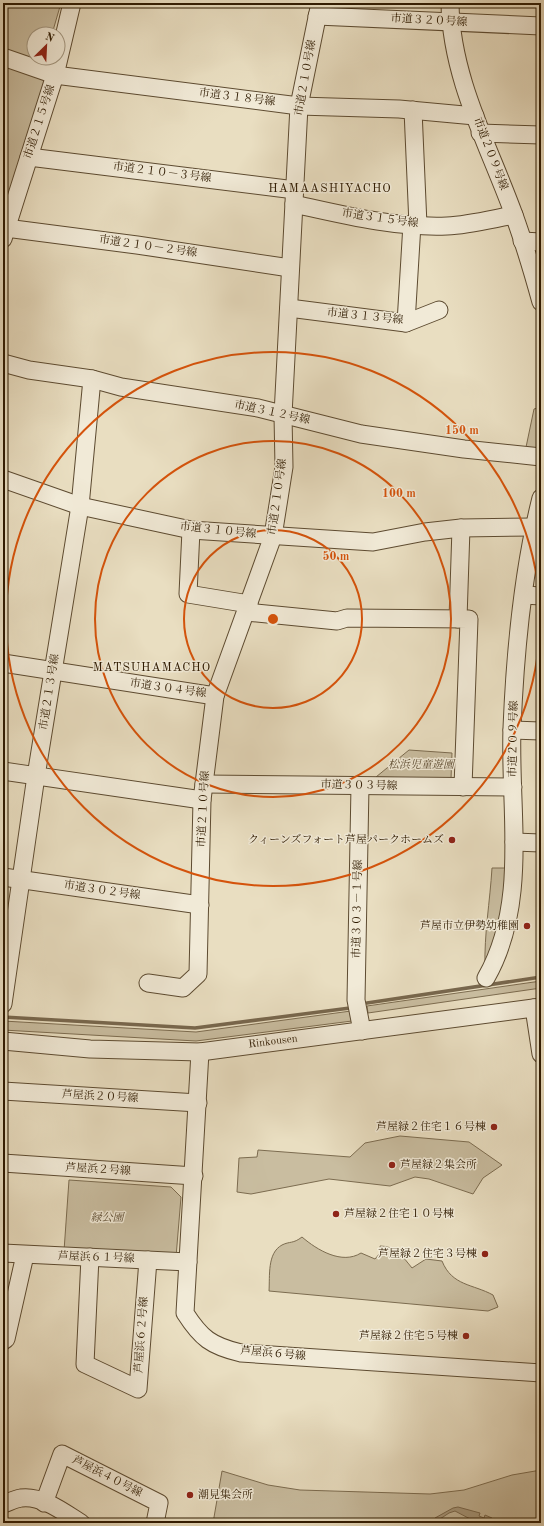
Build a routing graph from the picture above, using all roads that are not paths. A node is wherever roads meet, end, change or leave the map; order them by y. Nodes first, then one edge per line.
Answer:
1 (72, 3) edge
2 (450, 3) edge
3 (319, 9) edge
4 (451, 23) junction
5 (541, 26) edge
6 (3, 57) edge
7 (56, 75) junction
8 (298, 106) junction
9 (413, 110) junction
10 (475, 116) junction
11 (480, 133) junction
12 (541, 135) edge
13 (29, 157) junction
14 (294, 197) junction
15 (514, 216) junction
16 (415, 225) junction
17 (4, 233) edge
18 (522, 241) junction
19 (541, 242) edge
20 (290, 268) junction
21 (541, 302) edge
22 (289, 308) junction
23 (439, 310) dead end
24 (406, 323) junction
25 (3, 363) edge
26 (92, 379) junction
27 (283, 415) junction
28 (541, 457) edge
29 (3, 479) edge
30 (541, 498) edge
31 (80, 506) junction
32 (534, 527) junction
33 (461, 528) junction
34 (191, 530) junction
35 (274, 536) junction
36 (524, 595) junction
37 (541, 596) edge
38 (247, 608) junction
39 (458, 619) junction
40 (3, 663) edge
41 (52, 672) junction
42 (215, 696) junction
43 (512, 730) junction
44 (541, 731) edge
45 (3, 771) edge
46 (36, 776) junction
47 (204, 784) junction
48 (360, 786) junction
49 (463, 787) junction
50 (513, 787) junction
51 (202, 800) junction
52 (514, 842) junction
53 (541, 843) edge
54 (3, 877) edge
55 (20, 880) junction
56 (200, 905) junction
57 (486, 978) dead end
58 (148, 983) dead end
59 (3, 1004) edge
60 (538, 1008) edge
61 (362, 1031) junction
62 (3, 1041) edge
63 (200, 1052) junction
64 (541, 1054) edge
65 (3, 1091) edge
66 (198, 1103) junction
67 (3, 1164) edge
68 (194, 1176) junction
69 (3, 1253) edge
70 (25, 1255) junction
71 (90, 1257) junction
72 (148, 1260) junction
73 (188, 1262) junction
74 (3, 1341) edge
75 (541, 1373) edge
76 (44, 1502) junction
77 (3, 1504) edge
78 (81, 1523) edge
79 (155, 1523) edge

1 - 7 street, 市道２１５号線
2 - 4 street, 市道２０９号線
3 - 4 street, 市道３２０号線
3 - 8 street, 市道２１０号線
4 - 5 street, 市道３２０号線
4 - 10 street, 市道２０９号線
6 - 7 street, 市道３１８号線
7 - 8 street, 市道３１８号線
7 - 13 street, 市道２１５号線
8 - 9 street, 市道３１８号線
8 - 14 street, 市道２１０号線
9 - 10 street, 市道３１８号線
9 - 16 street
10 - 11 street, 市道２０９号線
11 - 12 street
11 - 15 street, 市道２０９号線
13 - 14 street, 市道２１０－３号線
13 - 17 street, 市道２１５号線
14 - 16 street, 市道３１５号線
14 - 20 street, 市道２１０号線
15 - 16 street, 市道３１５号線
15 - 18 street, 市道２０９号線
16 - 24 street
17 - 20 street, 市道２１０－２号線
18 - 19 street
18 - 21 street, 市道２０９号線
20 - 22 street, 市道２１０号線
22 - 24 street, 市道３１３号線
22 - 27 street, 市道２１０号線
23 - 24 street, 市道３１３号線
25 - 26 street, 市道３１２号線
26 - 27 street, 市道３１２号線
26 - 31 street, 市道２１３号線
27 - 28 street, 市道３１２号線
27 - 35 street, 市道２１０号線
29 - 31 street, 市道３１０号線
30 - 32 street, 市道２０９号線
31 - 34 street, 市道３１０号線
31 - 41 street, 市道２１３号線
32 - 33 street, 市道３１０号線
32 - 36 street, 市道２０９号線
33 - 35 street, 市道３１０号線
33 - 39 street
34 - 35 street, 市道３１０号線
34 - 38 street
35 - 38 street, 市道２１０号線
36 - 37 street
36 - 43 street, 市道２０９号線
38 - 39 street
38 - 42 street, 市道２１０号線
39 - 49 street
40 - 41 street, 市道３０４号線
41 - 42 street, 市道３０４号線
41 - 46 street, 市道２１３号線
42 - 47 street, 市道２１０号線
43 - 44 street
43 - 50 street, 市道２０９号線
45 - 46 street
46 - 51 street
46 - 55 street, 市道２１３号線
47 - 48 street, 市道３０３号線
47 - 51 street, 市道２１０号線
48 - 49 street, 市道３０３号線
48 - 61 street, 市道３０３－１号線
49 - 50 street, 市道３０３号線
50 - 52 street, 市道２０９号線
51 - 56 street, 市道２１０号線
52 - 53 street
52 - 57 street, 市道２０９号線
54 - 55 street, 市道３０２号線
55 - 56 street, 市道３０２号線
55 - 59 street, 市道２１３号線
56 - 58 street, 市道２１０号線
60 - 61 street, Rinkousen
60 - 64 street
61 - 63 street, Rinkousen
62 - 63 street, Rinkousen
63 - 66 street, 芦屋浜６号線
65 - 66 street, 芦屋浜２０号線
66 - 68 street, 芦屋浜６号線
67 - 68 street, 芦屋浜２号線
68 - 73 street, 芦屋浜６号線
69 - 70 street, 芦屋浜６１号線
70 - 71 street, 芦屋浜６１号線
70 - 74 street
71 - 72 street, 芦屋浜６１号線
71 - 72 street, 芦屋浜６２号線
72 - 73 street, 芦屋浜６１号線
73 - 75 street, 芦屋浜６号線
76 - 77 street
76 - 78 street
76 - 79 street, 芦屋浜４０号線

